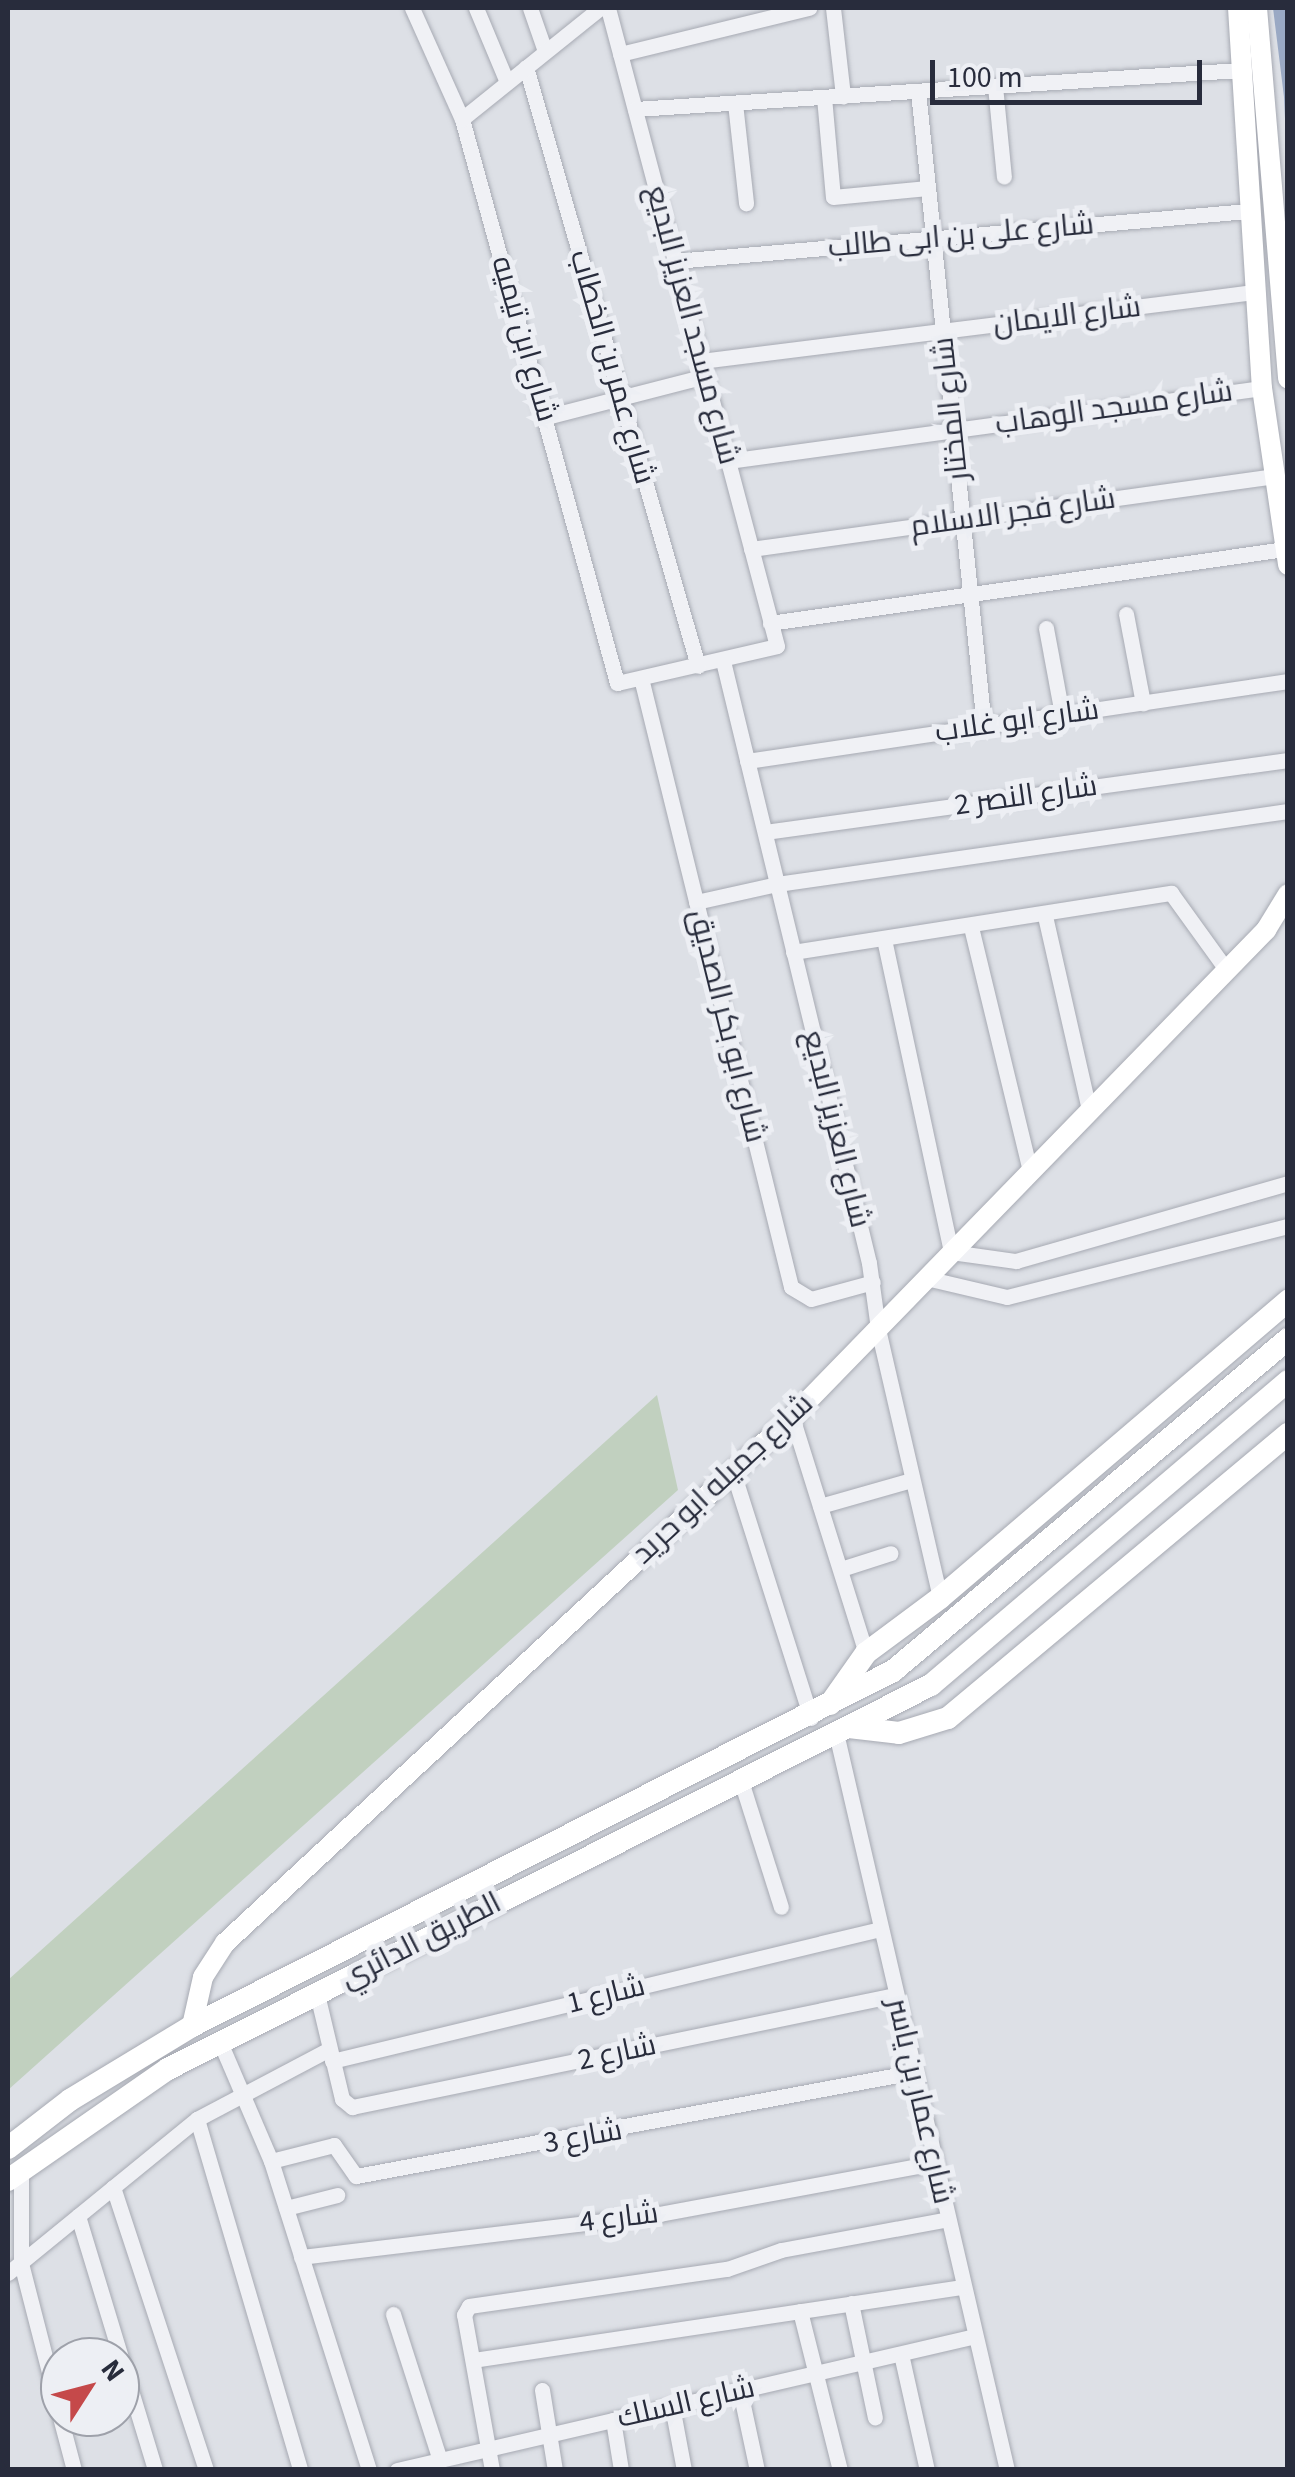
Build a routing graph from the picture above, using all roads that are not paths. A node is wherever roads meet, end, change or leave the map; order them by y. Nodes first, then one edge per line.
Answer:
1 (412, 8) edge
2 (476, 8) edge
3 (530, 8) edge
4 (808, 8) edge
5 (833, 8) edge
6 (1238, 8) edge
7 (1257, 8) edge
8 (611, 9) edge
9 (546, 51) junction
10 (620, 54) junction
11 (526, 67) junction
12 (1239, 70) junction
13 (507, 82) junction
14 (995, 86) junction
15 (918, 91) junction
16 (843, 96) junction
17 (824, 97) junction
18 (735, 103) junction
19 (635, 109) junction
20 (462, 119) junction
21 (1004, 177) dead end
22 (928, 188) junction
23 (746, 203) dead end
24 (1248, 211) junction
25 (934, 239) junction
26 (675, 261) junction
27 (1254, 292) junction
28 (943, 332) junction
29 (704, 369) junction
30 (1288, 379) edge
31 (1262, 388) junction
32 (621, 398) junction
33 (546, 417) junction
34 (954, 430) junction
35 (728, 461) junction
36 (1276, 476) junction
37 (963, 520) junction
38 (751, 549) junction
39 (1286, 557) edge
40 (970, 594) junction
41 (1126, 614) dead end
42 (770, 623) junction
43 (1046, 628) dead end
44 (723, 661) junction
45 (698, 666) junction
46 (641, 678) junction
47 (1288, 681) edge
48 (1143, 702) junction
49 (1062, 714) junction
50 (984, 726) junction
51 (1288, 760) edge
52 (748, 761) junction
53 (1288, 812) edge
54 (764, 832) junction
55 (777, 884) junction
56 (1288, 894) edge
57 (696, 902) junction
58 (1046, 916) junction
59 (971, 926) junction
60 (1277, 928) edge
61 (884, 939) junction
62 (794, 952) junction
63 (1225, 968) junction
64 (1089, 1109) junction
65 (1030, 1171) junction
66 (1288, 1183) edge
67 (1288, 1226) edge
68 (952, 1252) junction
69 (926, 1278) junction
70 (873, 1282) junction
71 (1287, 1303) edge
72 (878, 1330) junction
73 (1288, 1339) edge
74 (1288, 1381) edge
75 (792, 1416) junction
76 (1288, 1434) edge
77 (733, 1472) junction
78 (911, 1480) junction
79 (820, 1506) junction
80 (892, 1553) dead end
81 (841, 1569) junction
82 (940, 1598) junction
83 (866, 1653) junction
84 (818, 1714) junction
85 (842, 1730) junction
86 (741, 1780) junction
87 (781, 1907) dead end
88 (880, 1929) junction
89 (317, 1994) junction
90 (895, 1994) junction
91 (192, 2026) junction
92 (220, 2042) junction
93 (331, 2055) junction
94 (914, 2072) junction
95 (246, 2094) junction
96 (197, 2118) junction
97 (271, 2161) junction
98 (935, 2164) junction
99 (12, 2165) edge
100 (113, 2187) junction
101 (337, 2195) dead end
102 (286, 2208) junction
103 (78, 2216) junction
104 (948, 2219) junction
105 (302, 2257) junction
106 (14, 2268) edge
107 (964, 2287) junction
108 (852, 2303) junction
109 (800, 2311) junction
110 (393, 2314) dead end
111 (975, 2336) junction
112 (40, 2352) edge
113 (901, 2354) junction
114 (473, 2360) junction
115 (864, 2362) junction
116 (816, 2373) junction
117 (542, 2390) dead end
118 (740, 2391) junction
119 (672, 2406) junction
120 (875, 2418) dead end
121 (613, 2420) junction
122 (550, 2434) junction
123 (65, 2437) edge
124 (489, 2448) junction
125 (440, 2460) junction
126 (74, 2470) edge
127 (155, 2470) edge
128 (206, 2470) edge
129 (300, 2470) edge
130 (369, 2470) edge
131 (397, 2470) edge
132 (492, 2470) edge
133 (555, 2470) edge
134 (622, 2470) edge
135 (684, 2470) edge
136 (757, 2470) edge
137 (840, 2470) edge
138 (927, 2470) edge
139 (1006, 2470) edge

1 - 20 street, شارع ابن تيميه
2 - 13 street
3 - 9 street
4 - 10 street
5 - 16 street
6 - 12 street
7 - 30 street
8 - 9 street
8 - 10 street, شارع مسجد العزيز البديع
9 - 11 street
10 - 19 street, شارع مسجد العزيز البديع
11 - 13 street
11 - 32 street, شارع عمر بن الخطاب
12 - 14 street
12 - 24 street
13 - 20 street
14 - 15 street
14 - 21 street
15 - 16 street
15 - 22 street, شارع المختار
16 - 17 street
17 - 18 street
17 - 22 street
18 - 19 street
18 - 23 street
19 - 26 street, شارع مسجد العزيز البديع
20 - 33 street, شارع ابن تيميه
22 - 25 street, شارع المختار
24 - 25 street, شارع على بن ابى طالب
24 - 27 street
25 - 26 street, شارع على بن ابى طالب
25 - 28 street, شارع المختار
26 - 29 street, شارع مسجد العزيز البديع
27 - 28 street, شارع الايمان
27 - 31 street
28 - 29 street, شارع الايمان
28 - 34 street, شارع المختار
29 - 32 street, شارع الايمان
29 - 35 street, شارع مسجد العزيز البديع
31 - 34 street, شارع مسجد الوهاب
31 - 36 street
32 - 33 street, شارع الايمان
32 - 45 street, شارع عمر بن الخطاب
33 - 46 street, شارع ابن تيميه
34 - 35 street, شارع مسجد الوهاب
34 - 37 street, شارع المختار
35 - 38 street, شارع مسجد العزيز البديع
36 - 37 street, شارع فجر الاسلام
36 - 39 street
37 - 38 street, شارع فجر الاسلام
37 - 40 street, شارع المختار
38 - 42 street, شارع مسجد العزيز البديع
39 - 40 street
40 - 42 street
40 - 50 street, شارع المختار
41 - 48 street
42 - 44 street, شارع مسجد العزيز البديع
43 - 49 street
44 - 45 street
44 - 52 street, شارع العزيز البديع
45 - 46 street
46 - 57 street, شارع ابو بكر الصديق
47 - 48 street, شارع ابو غلاب
48 - 49 street, شارع ابو غلاب
49 - 50 street, شارع ابو غلاب
50 - 52 street, شارع ابو غلاب
51 - 54 street, شارع النصر 2
52 - 54 street, شارع العزيز البديع
53 - 55 street
54 - 55 street, شارع العزيز البديع
55 - 57 street
55 - 62 street, شارع العزيز البديع
56 - 60 street, شارع جميله ابو حريد
57 - 70 street, شارع ابو بكر الصديق
58 - 59 street
58 - 63 street
58 - 64 street
59 - 61 street
59 - 65 street
60 - 63 street, شارع جميله ابو حريد
61 - 62 street
61 - 68 street
62 - 70 street, شارع العزيز البديع
63 - 64 street, شارع جميله ابو حريد
64 - 65 street, شارع جميله ابو حريد
65 - 68 street, شارع جميله ابو حريد
66 - 68 street
67 - 69 street
68 - 69 street, شارع جميله ابو حريد
69 - 72 street, شارع جميله ابو حريد
70 - 72 street, شارع العزيز البديع
71 - 82 main road
72 - 75 street, شارع جميله ابو حريد
72 - 78 street, شارع العزيز البديع
73 - 84 main road, الطريق الدائري
74 - 85 main road, الطريق الدائري
75 - 77 street, شارع جميله ابو حريد
75 - 79 street
76 - 85 main road
77 - 84 street
77 - 91 street, شارع جميله ابو حريد
78 - 79 street
78 - 82 street, شارع العزيز البديع
79 - 81 street
80 - 81 street
81 - 83 street
82 - 83 main road
83 - 84 main road
84 - 91 main road, الطريق الدائري
85 - 86 main road, الطريق الدائري
85 - 88 street, شارع عمار بن ياسر
86 - 87 street
86 - 89 main road, الطريق الدائري
88 - 90 street, شارع عمار بن ياسر
88 - 93 street, شارع 1
89 - 92 main road, الطريق الدائري
89 - 93 street
90 - 93 street, شارع 2
90 - 94 street, شارع عمار بن ياسر
91 - 99 main road, الطريق الدائري
92 - 95 street
92 - 99 main road, الطريق الدائري
93 - 95 street, شارع 1
94 - 97 street, شارع 3
94 - 98 street, شارع عمار بن ياسر
95 - 96 street, شارع 1
95 - 97 street
96 - 100 street, شارع 1
96 - 129 street
97 - 102 street
98 - 104 street, شارع عمار بن ياسر
98 - 105 street, شارع 4
99 - 106 street
100 - 103 street, شارع 1
100 - 128 street
101 - 102 street
102 - 105 street
103 - 106 street, شارع 1
103 - 127 street
104 - 107 street, شارع عمار بن ياسر
104 - 114 street
105 - 130 street
106 - 112 street
107 - 108 street
107 - 111 street, شارع عمار بن ياسر
108 - 109 street
108 - 115 street
109 - 114 street
109 - 116 street
110 - 125 street
111 - 113 street, شارع السلك
111 - 139 street, شارع عمار بن ياسر
113 - 115 street, شارع السلك
113 - 138 street
114 - 124 street
115 - 116 street, شارع السلك
115 - 120 street
116 - 118 street, شارع السلك
116 - 137 street
117 - 122 street
118 - 119 street, شارع السلك
118 - 136 street
119 - 121 street, شارع السلك
119 - 135 street
121 - 122 street, شارع السلك
121 - 134 street
122 - 124 street, شارع السلك
122 - 133 street
123 - 126 street
124 - 125 street, شارع السلك
124 - 132 street
125 - 131 street, شارع السلك

